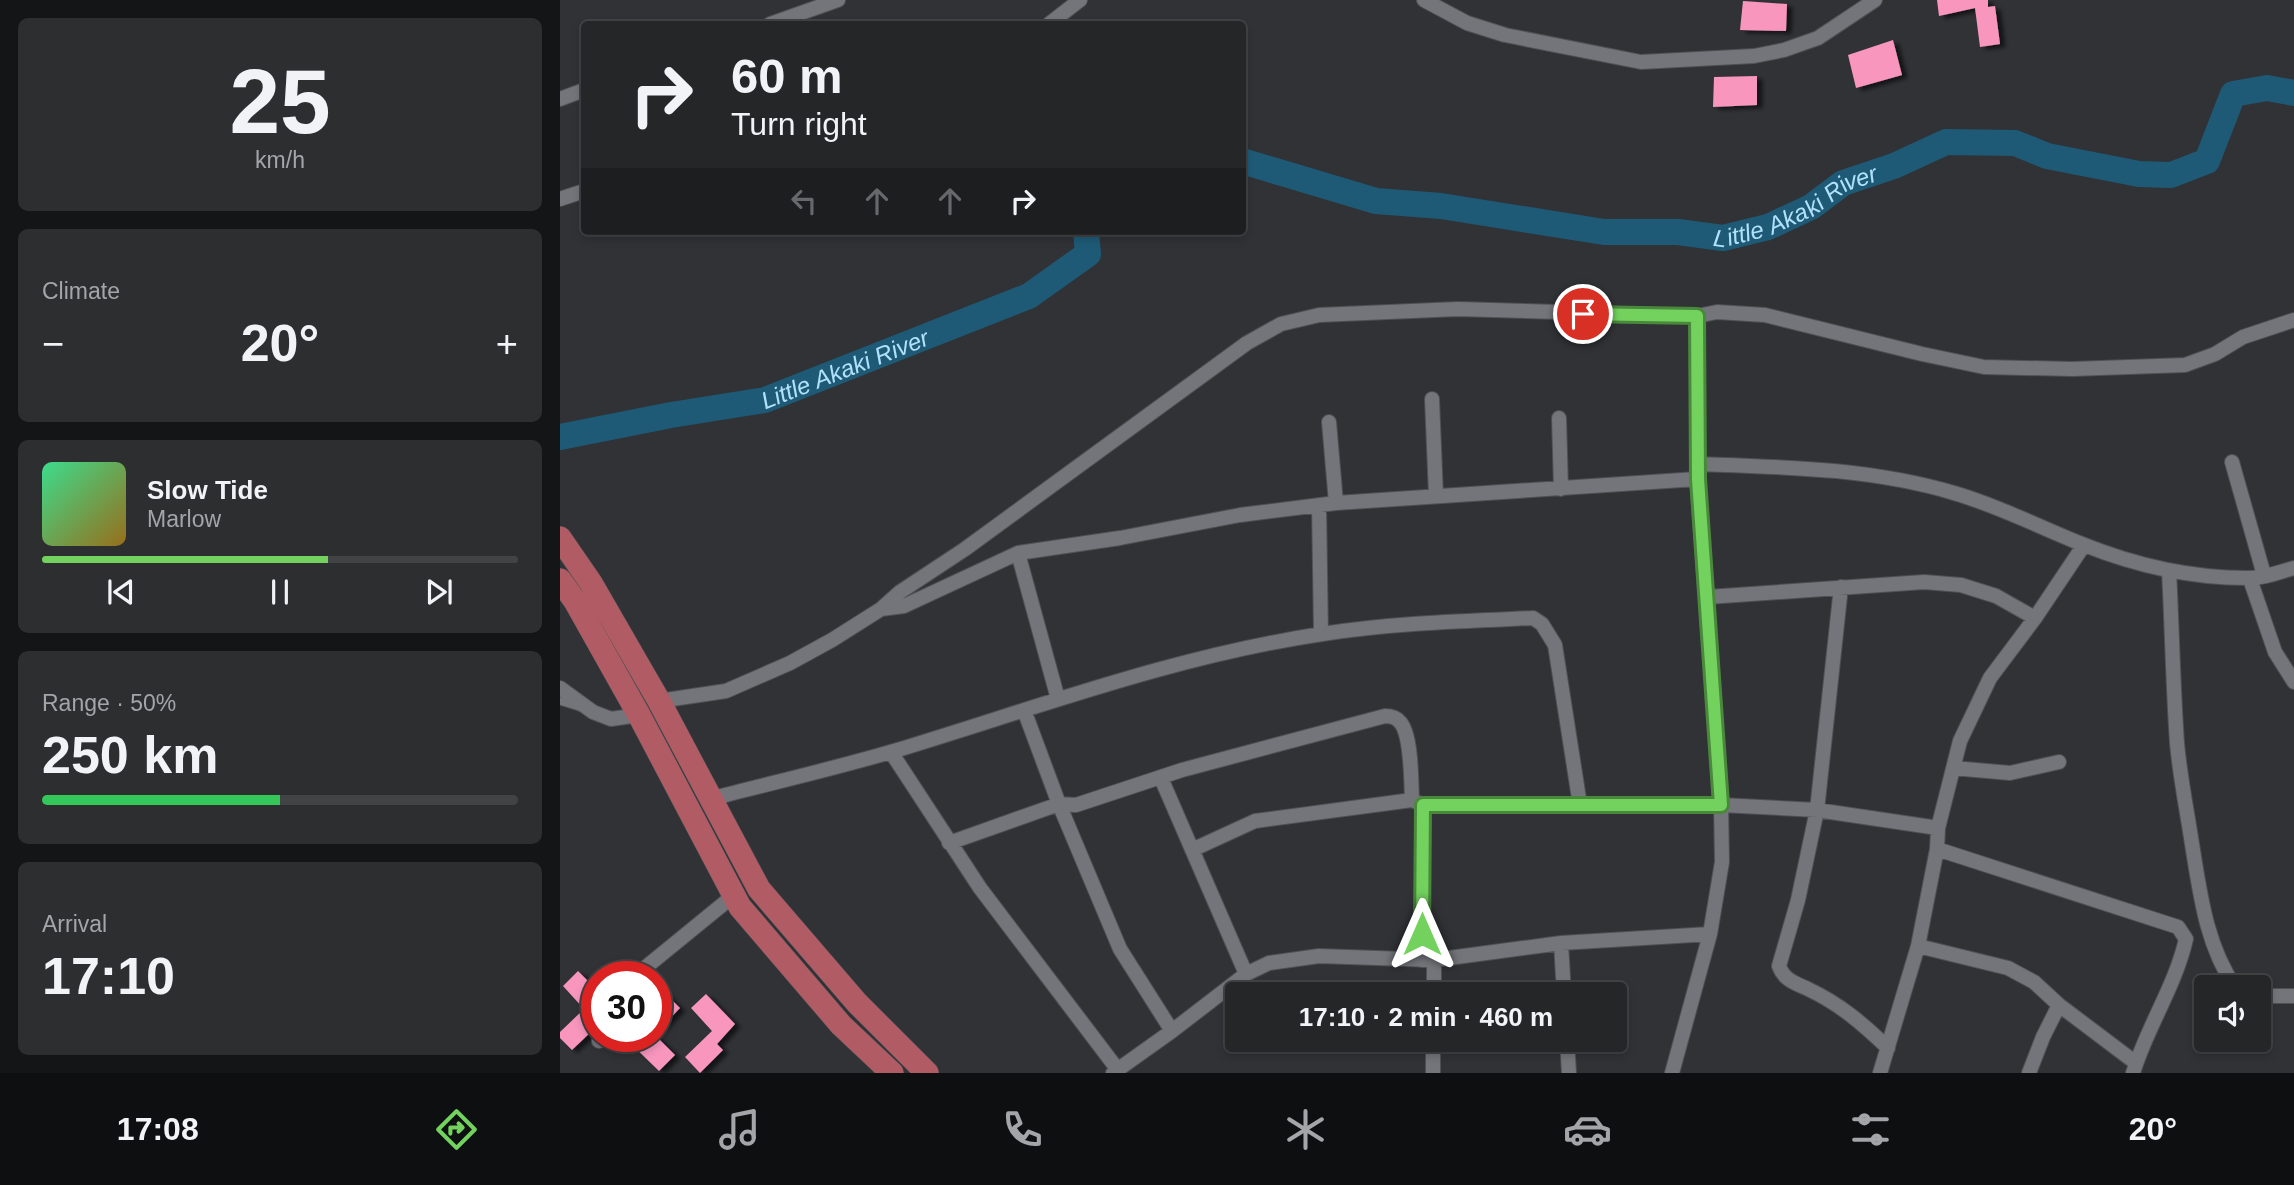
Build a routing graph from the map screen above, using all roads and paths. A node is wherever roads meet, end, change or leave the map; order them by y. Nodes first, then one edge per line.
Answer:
1 (838, 0) edge
2 (1080, 0) edge
3 (1424, 0) edge
4 (1875, 0) edge
5 (779, 21) edge
6 (1053, 21) edge
7 (581, 91) edge
8 (560, 99) edge
9 (581, 192) edge
10 (560, 199) edge
11 (1697, 316) junction
12 (2294, 320) edge
13 (1432, 399) dead end
14 (1559, 418) dead end
15 (1329, 422) dead end
16 (2232, 463) dead end
17 (1697, 472) junction
18 (1561, 489) junction
19 (1436, 496) junction
20 (1336, 503) junction
21 (1319, 505) junction
22 (560, 538) edge
23 (2084, 545) junction
24 (1018, 553) junction
25 (2294, 568) edge
26 (2169, 571) junction
27 (2257, 577) junction
28 (560, 580) edge
29 (1841, 587) junction
30 (1708, 597) junction
31 (881, 609) junction
32 (2035, 618) junction
33 (1321, 634) junction
34 (2294, 682) edge
35 (1058, 699) junction
36 (561, 700) edge
37 (659, 701) junction
38 (1024, 710) junction
39 (639, 715) junction
40 (891, 752) junction
41 (2059, 762) dead end
42 (1953, 768) junction
43 (1161, 778) junction
44 (710, 799) junction
45 (1418, 802) junction
46 (1059, 804) junction
47 (1580, 805) junction
48 (1721, 805) junction
49 (1817, 810) junction
50 (1938, 828) junction
51 (949, 843) junction
52 (1194, 849) junction
53 (1937, 849) junction
54 (759, 890) junction
55 (736, 902) junction
56 (1710, 934) junction
57 (1561, 943) junction
58 (1918, 946) junction
59 (1428, 960) junction
60 (655, 961) edge
61 (1247, 974) junction
62 (2227, 975) edge
63 (1432, 982) edge
64 (1563, 982) edge
65 (2271, 996) edge
66 (2294, 996) edge
67 (2059, 1006) junction
68 (1172, 1031) junction
69 (1888, 1048) junction
70 (1433, 1052) edge
71 (1568, 1052) edge
72 (2134, 1068) edge
73 (1115, 1071) edge
74 (892, 1073) edge
75 (927, 1073) edge
76 (1433, 1073) edge
77 (1569, 1073) edge
78 (1672, 1073) edge
79 (1880, 1073) edge
80 (2029, 1073) edge

1 - 5 street
2 - 6 street
3 - 4 street
7 - 8 street
9 - 10 street
11 - 12 street
11 - 17 street
11 - 31 street
13 - 19 street
14 - 18 street
15 - 20 street
16 - 27 street
17 - 18 street
17 - 23 street
17 - 30 street
18 - 19 street
19 - 20 street
20 - 21 street
21 - 24 street
21 - 33 street
22 - 37 main road
23 - 26 street
23 - 32 street
24 - 31 street
24 - 35 street
25 - 27 street
26 - 27 street
26 - 62 street
27 - 34 street
28 - 39 main road
29 - 30 street
29 - 32 street
29 - 49 street
30 - 48 street
31 - 37 street
32 - 42 street
33 - 35 street
33 - 47 street
35 - 38 street
36 - 39 street
37 - 44 main road
38 - 40 street
38 - 46 street
39 - 55 main road
40 - 44 street
40 - 51 street
41 - 42 street
42 - 50 street
43 - 45 street
43 - 46 street
43 - 52 street
44 - 54 main road
45 - 47 street
45 - 52 street
45 - 59 street
46 - 51 street
46 - 68 street
47 - 48 street
48 - 49 street
48 - 56 street
49 - 50 street
49 - 69 street
50 - 53 street
51 - 73 street
52 - 61 street
53 - 58 street
53 - 72 street
54 - 55 main road
54 - 75 main road
55 - 60 street
55 - 74 main road
56 - 57 street
56 - 78 street
57 - 59 street
57 - 64 street
58 - 67 street
58 - 69 street
59 - 61 street
59 - 63 street
61 - 68 street
65 - 66 street
67 - 72 street
67 - 80 street
68 - 73 street
69 - 79 street
70 - 76 street
71 - 77 street

